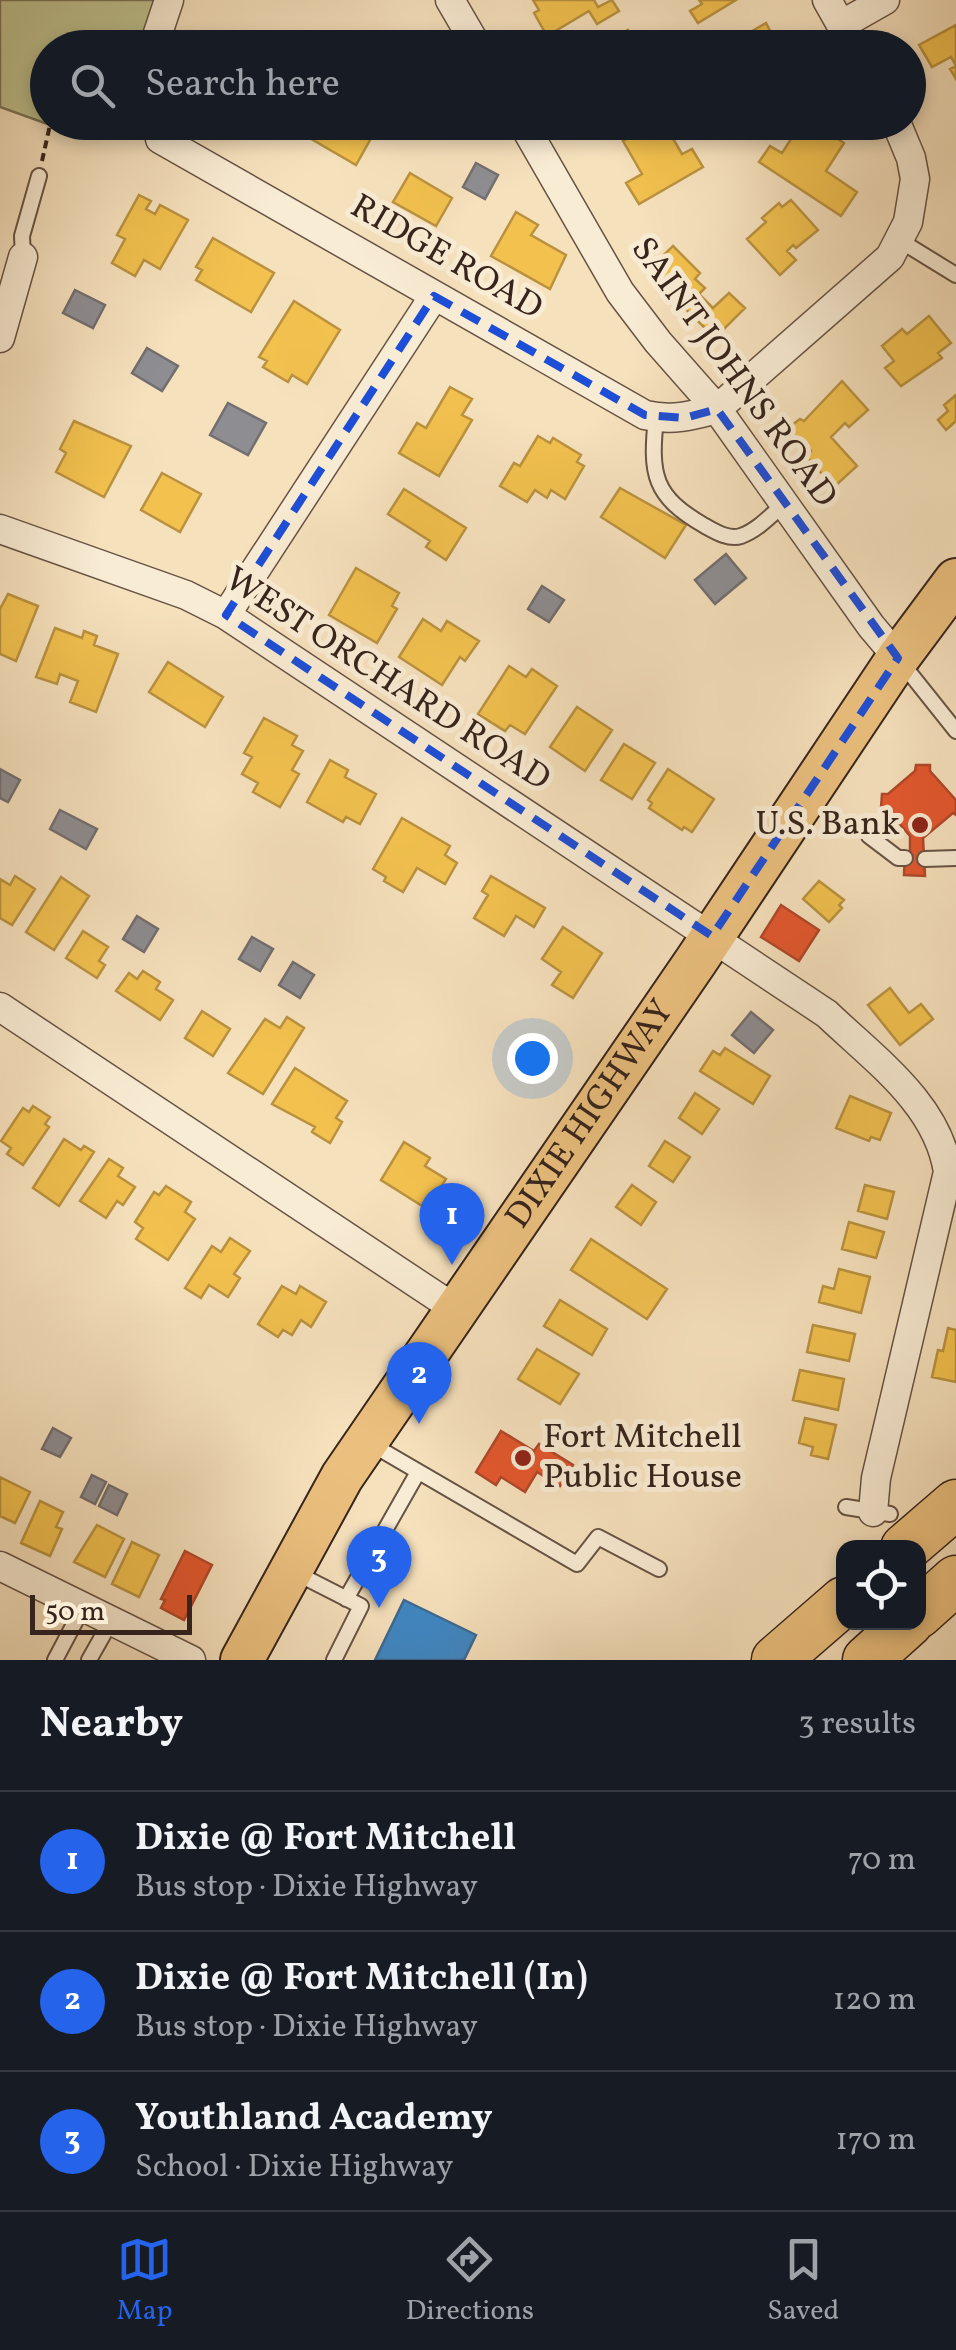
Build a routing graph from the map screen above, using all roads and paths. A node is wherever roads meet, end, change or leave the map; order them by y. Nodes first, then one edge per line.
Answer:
1 (169, 0) edge
2 (450, 0) edge
3 (885, 0) edge
4 (841, 24) edge
5 (160, 30) edge
6 (468, 30) edge
7 (47, 140) edge
8 (160, 140) edge
9 (532, 140) edge
10 (904, 140) edge
11 (39, 176) joint
12 (899, 240) junction
13 (23, 257) joint
14 (956, 275) edge
15 (434, 296) junction
16 (0, 338) edge
17 (717, 409) junction
18 (656, 418) junction
19 (784, 504) junction
20 (0, 529) edge
21 (956, 580) edge
22 (226, 615) junction
23 (898, 658) junction
24 (956, 731) edge
25 (869, 836) dead end
26 (905, 858) dead end
27 (956, 858) edge
28 (925, 859) dead end
29 (712, 936) junction
30 (0, 1006) edge
31 (946, 1242) edge
32 (457, 1310) junction
33 (366, 1441) junction
34 (418, 1472) junction
35 (956, 1504) edge
36 (878, 1520) edge
37 (0, 1566) edge
38 (659, 1569) dead end
39 (291, 1570) junction
40 (956, 1580) edge
41 (346, 1599) junction
42 (83, 1607) junction
43 (836, 1607) edge
44 (926, 1607) edge
45 (111, 1621) junction
46 (900, 1630) edge
47 (55, 1660) edge
48 (90, 1660) edge
49 (192, 1660) edge
50 (242, 1660) edge
51 (334, 1660) edge
52 (776, 1660) edge
53 (867, 1660) edge

1 - 5 street
2 - 6 street
3 - 4 street
7 - 11 path
8 - 15 street, RIDGE ROAD
9 - 17 street, SAINT JOHNS ROAD
10 - 12 street
11 - 13 lane
12 - 14 lane
12 - 17 street
13 - 16 street
15 - 18 street, RIDGE ROAD
15 - 22 street
17 - 18 street
17 - 19 street, SAINT JOHNS ROAD
18 - 19 lane
19 - 23 street, SAINT JOHNS ROAD
20 - 22 street, WEST ORCHARD ROAD
21 - 23 main road, DIXIE HIGHWAY
22 - 29 street, WEST ORCHARD ROAD
23 - 24 lane
23 - 29 main road, DIXIE HIGHWAY
25 - 26 lane
27 - 28 lane
29 - 31 street, WEST ORCHARD ROAD
29 - 32 main road, DIXIE HIGHWAY
30 - 32 street
31 - 36 street, WEST ORCHARD ROAD
32 - 33 main road, DIXIE HIGHWAY
33 - 34 lane
33 - 39 main road, DIXIE HIGHWAY
34 - 38 lane
34 - 41 lane
35 - 36 highway
37 - 42 street
39 - 41 lane
39 - 50 main road, DIXIE HIGHWAY
40 - 44 highway
41 - 51 lane
42 - 45 street
42 - 47 lane
43 - 52 highway
45 - 48 lane
45 - 49 street
46 - 53 highway

